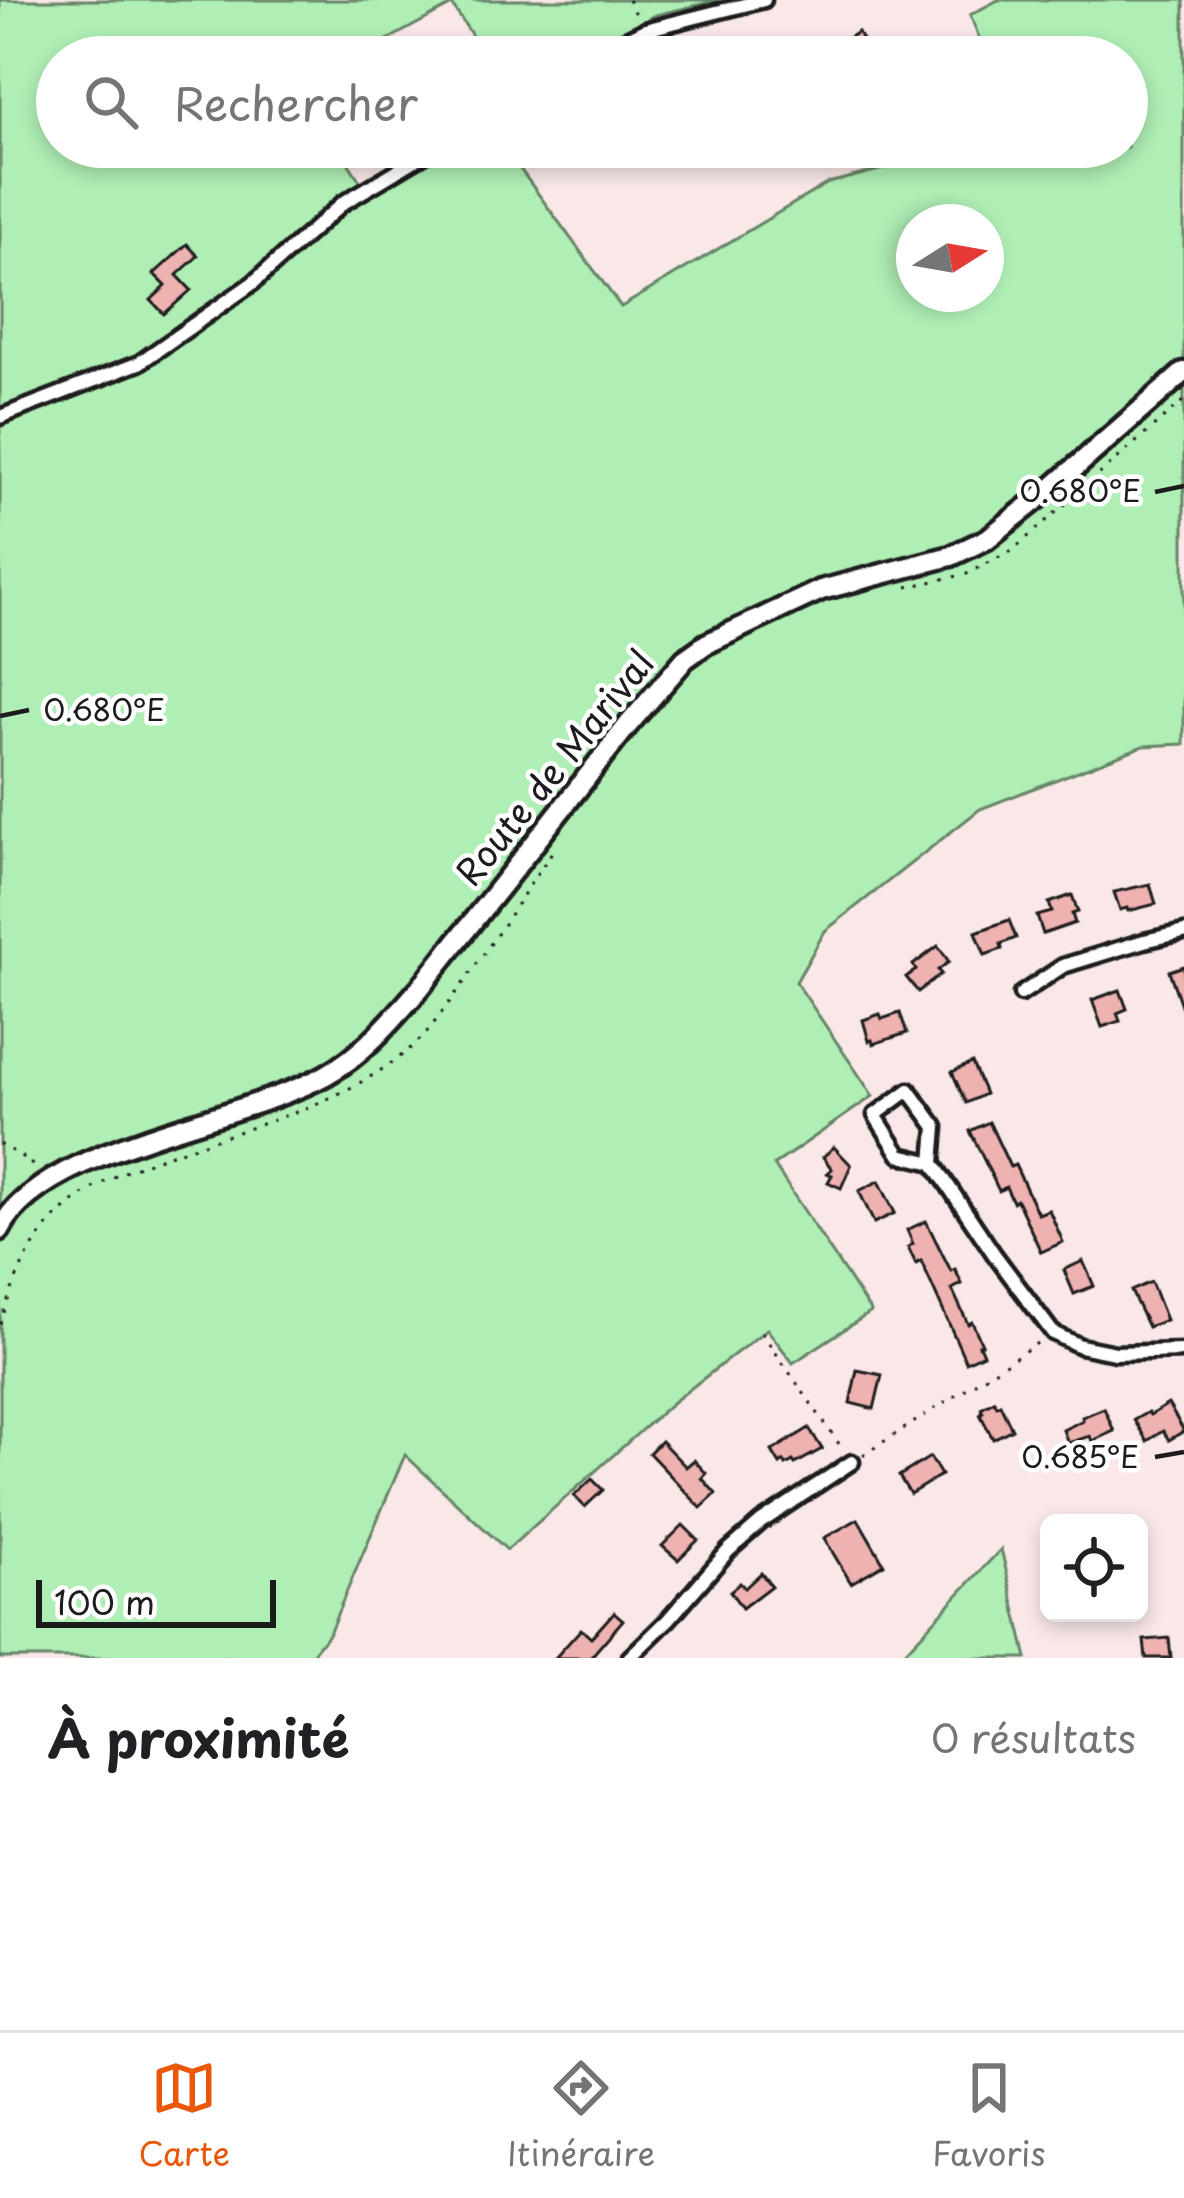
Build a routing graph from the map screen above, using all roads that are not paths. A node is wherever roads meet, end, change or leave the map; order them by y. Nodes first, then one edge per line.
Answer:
1 (764, 0) edge
2 (633, 36) edge
3 (402, 168) edge
4 (1184, 372) edge
5 (0, 418) edge
6 (1184, 932) edge
7 (1021, 994) dead end
8 (934, 1163) junction
9 (0, 1230) edge
10 (1184, 1352) edge
11 (852, 1462) road end
12 (629, 1658) edge

1 - 2 street
3 - 5 street
4 - 9 main road, Route de Marival
6 - 7 street
8 - 8 street
8 - 10 street
11 - 12 street

